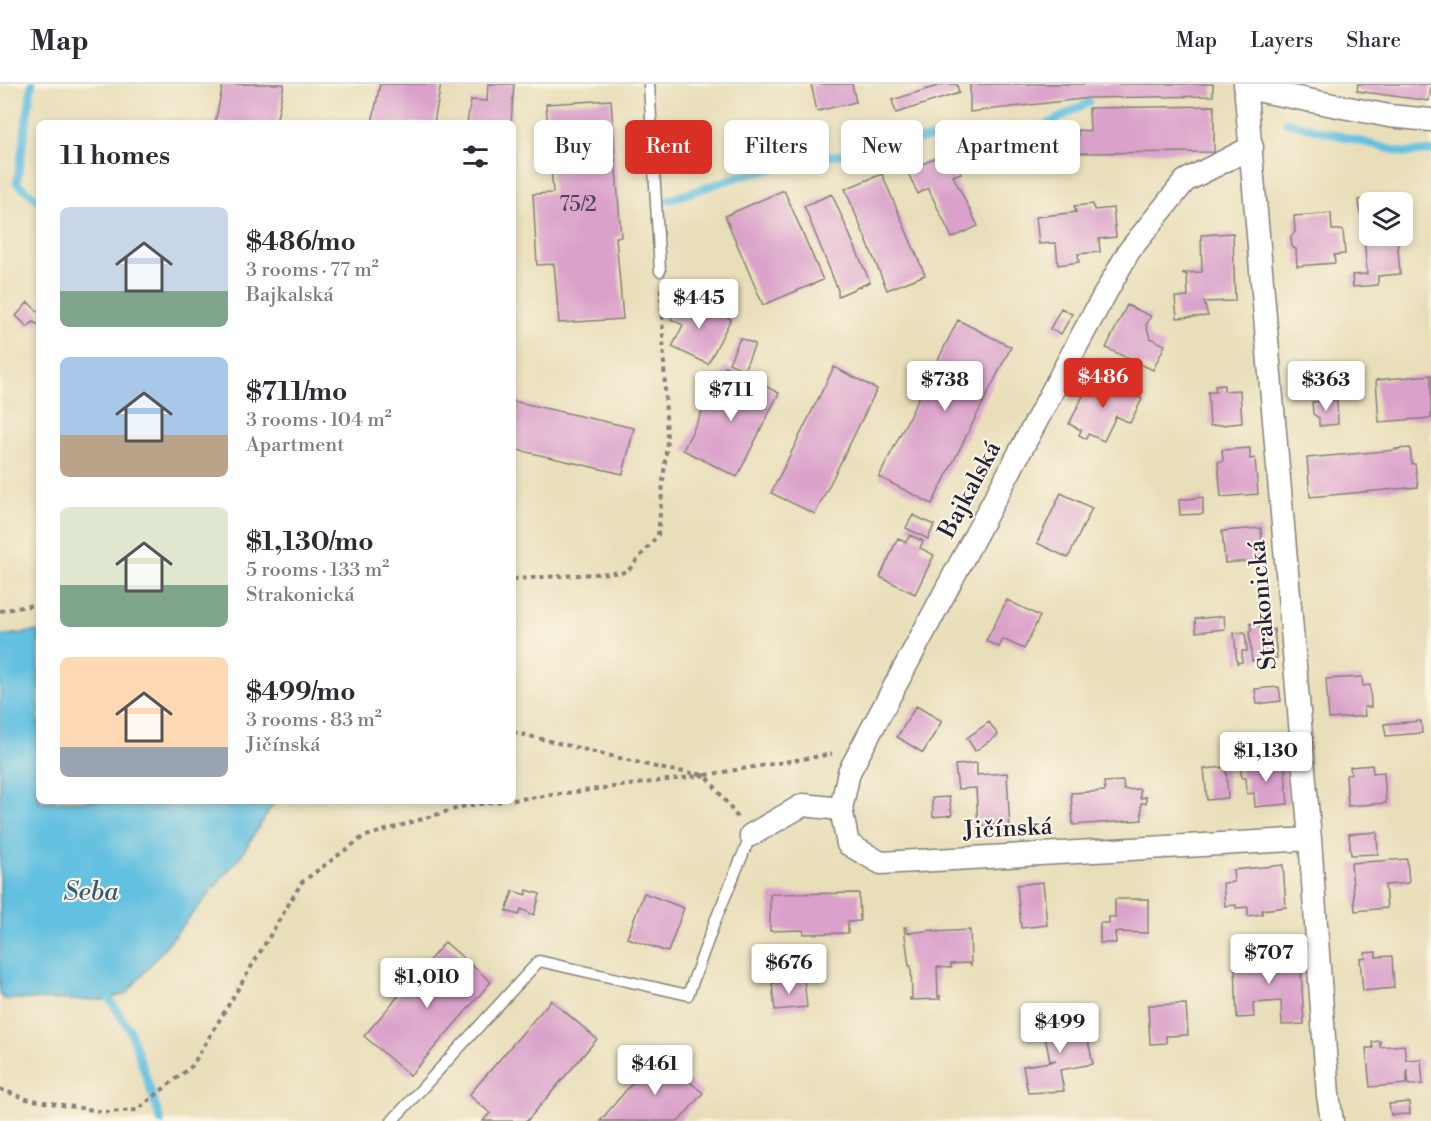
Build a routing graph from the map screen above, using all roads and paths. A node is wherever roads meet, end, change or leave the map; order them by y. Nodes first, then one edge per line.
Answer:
1 (649, 84) edge
2 (1246, 86) edge
3 (1431, 120) edge
4 (1252, 147) junction
5 (660, 271) joint
6 (516, 579) edge
7 (36, 605) edge
8 (0, 611) edge
9 (516, 733) edge
10 (863, 749) junction
11 (706, 774) junction
12 (516, 800) edge
13 (480, 804) edge
14 (841, 809) junction
15 (751, 835) junction
16 (1310, 839) junction
17 (0, 1089) edge
18 (392, 1121) edge
19 (1332, 1121) edge

1 - 5 lane
2 - 3 street
2 - 4 street, Strakonická
4 - 10 street, Bajkalská
4 - 16 street, Strakonická
5 - 6 path
7 - 8 path
9 - 11 path
10 - 11 path
10 - 14 street, Bajkalská
11 - 12 path
11 - 15 path
13 - 17 path
14 - 15 street
14 - 16 street, Jičínská
15 - 18 lane
16 - 19 street, Strakonická

